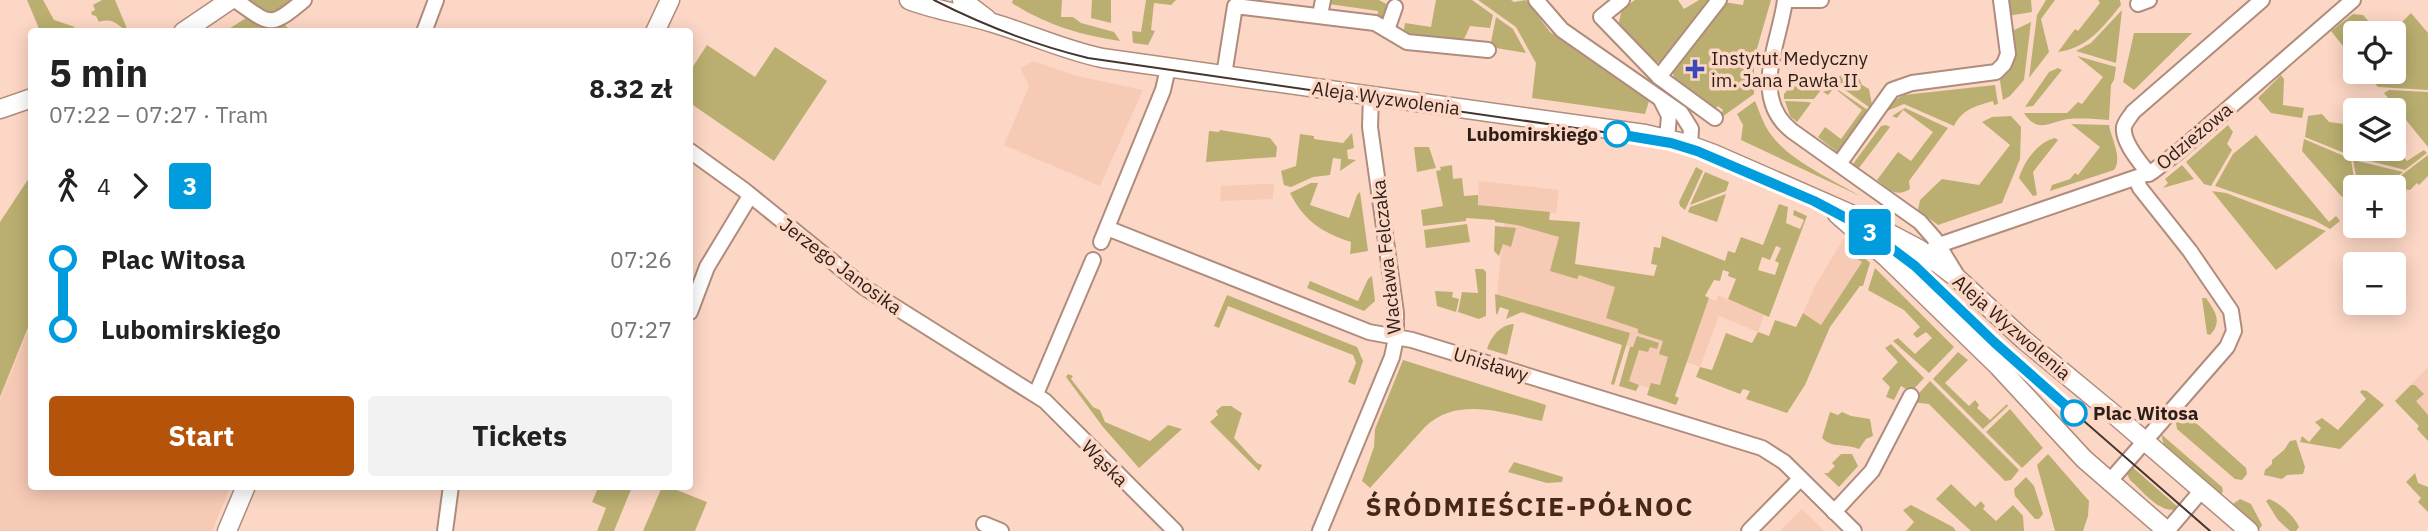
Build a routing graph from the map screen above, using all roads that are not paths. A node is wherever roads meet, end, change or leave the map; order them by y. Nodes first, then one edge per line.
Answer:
1 (233, 0) edge
2 (304, 0) edge
3 (436, 0) edge
4 (670, 0) edge
5 (909, 0) edge
6 (962, 0) edge
7 (1536, 0) edge
8 (1622, 0) edge
9 (1719, 0) edge
10 (1785, 0) edge
11 (1790, 0) edge
12 (1821, 0) edge
13 (2001, 0) edge
14 (2261, 0) edge
15 (2353, 0) edge
16 (1236, 3) edge
17 (1395, 6) dead end
18 (1322, 7) edge
19 (982, 18) junction
20 (189, 28) edge
21 (426, 28) edge
22 (657, 28) edge
23 (1387, 30) junction
24 (1488, 50) dead end
25 (1168, 68) junction
26 (1224, 75) junction
27 (1659, 77) junction
28 (1371, 96) junction
29 (1657, 97) junction
30 (28, 99) edge
31 (0, 109) edge
32 (1715, 118) dead end
33 (1667, 139) junction
34 (1690, 145) junction
35 (693, 153) edge
36 (1839, 164) junction
37 (2142, 176) junction
38 (750, 196) junction
39 (1853, 219) junction
40 (1107, 228) junction
41 (1966, 235) junction
42 (1101, 242) dead end
43 (1933, 250) junction
44 (1093, 260) dead end
45 (1952, 268) junction
46 (1963, 283) junction
47 (693, 304) edge
48 (1939, 308) junction
49 (1396, 338) junction
50 (1035, 394) junction
51 (1911, 396) dead end
52 (2145, 440) junction
53 (1800, 479) junction
54 (2109, 482) junction
55 (244, 490) edge
56 (450, 490) edge
57 (2202, 490) junction
58 (1834, 512) junction
59 (984, 524) dead end
60 (1166, 528) edge
61 (227, 531) edge
62 (445, 531) edge
63 (1001, 531) edge
64 (1320, 531) edge
65 (1749, 531) edge
66 (1854, 531) edge
67 (2167, 531) edge
68 (2249, 531) edge

1 - 2 street
1 - 20 street
3 - 21 street
4 - 22 street
5 - 19 street, Aleja Wyzwolenia
6 - 19 street, Aleja Wyzwolenia
7 - 29 street
8 - 27 street
9 - 27 street
10 - 36 street
11 - 12 street
13 - 36 street
14 - 37 street
15 - 37 street, Odzieżowa
16 - 18 street
16 - 26 street
17 - 23 street
18 - 23 street
19 - 25 street, Aleja Wyzwolenia
23 - 24 street
25 - 26 street, Aleja Wyzwolenia
25 - 40 street
26 - 28 street, Aleja Wyzwolenia
27 - 32 street
28 - 33 street, Aleja Wyzwolenia
28 - 49 street, Wacława Felczaka
29 - 33 street
29 - 34 street
30 - 31 street
33 - 34 street, Aleja Wyzwolenia
34 - 39 street, Aleja Wyzwolenia
35 - 38 street, Jerzego Janosika
36 - 43 street
37 - 41 street, Odzieżowa
37 - 52 street
38 - 47 street
38 - 50 street, Jerzego Janosika
39 - 43 street, Aleja Wyzwolenia
39 - 48 street, Aleja Wyzwolenia
40 - 42 street
40 - 49 street, Unisławy
41 - 43 street, Odzieżowa
41 - 45 street
43 - 45 street
43 - 46 street, Aleja Wyzwolenia
43 - 48 street, Aleja Wyzwolenia
44 - 50 street
45 - 46 street
46 - 52 street, Aleja Wyzwolenia
48 - 54 street, Aleja Wyzwolenia
49 - 53 street, Unisławy
49 - 64 street, Wacława Felczaka
50 - 60 street, Wąska
51 - 58 street
52 - 54 street
52 - 57 street, Aleja Wyzwolenia
53 - 58 street, Unisławy
53 - 65 street
54 - 67 street, Aleja Wyzwolenia
55 - 61 street
56 - 62 street
57 - 67 street
57 - 68 street, Aleja Wyzwolenia
58 - 66 street, Unisławy
59 - 63 street

